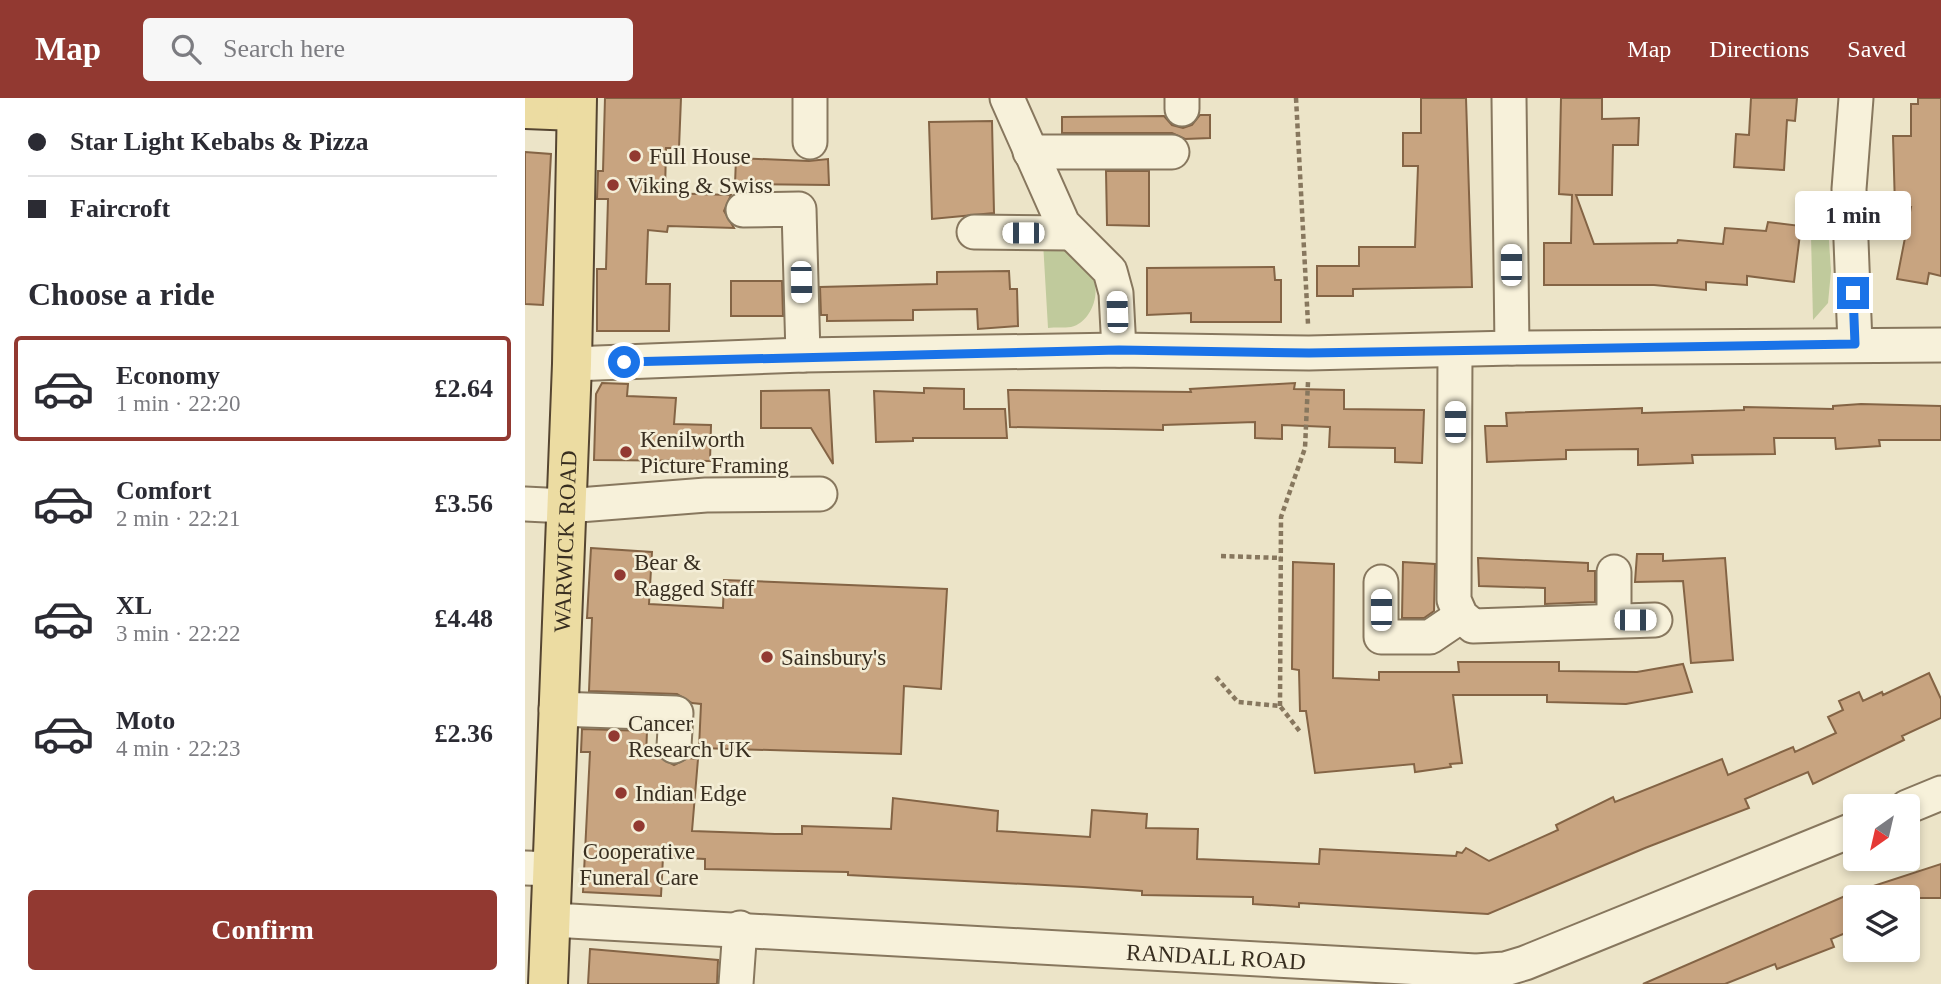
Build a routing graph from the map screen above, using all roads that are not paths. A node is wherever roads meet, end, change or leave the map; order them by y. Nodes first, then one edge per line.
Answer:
1 (810, 98) edge
2 (1007, 98) edge
3 (1509, 98) edge
4 (1856, 98) edge
5 (577, 104) edge
6 (525, 109) edge
7 (810, 142) dead end
8 (1030, 152) junction
9 (1172, 152) dead end
10 (743, 211) dead end
11 (974, 232) dead end
12 (1071, 233) junction
13 (1855, 344) junction
14 (1941, 345) edge
15 (1512, 348) junction
16 (1119, 350) junction
17 (1455, 350) junction
18 (803, 355) junction
19 (572, 364) junction
20 (820, 494) dead end
21 (525, 504) edge
22 (566, 506) junction
23 (1614, 572) dead end
24 (1381, 582) dead end
25 (1461, 616) junction
26 (1614, 620) junction
27 (1655, 620) dead end
28 (556, 709) junction
29 (674, 746) dead end
30 (1941, 793) edge
31 (1920, 802) edge
32 (1843, 834) edge
33 (540, 868) edge
34 (552, 920) junction
35 (740, 928) junction
36 (540, 983) edge
37 (736, 984) edge

1 - 7 street
2 - 8 street
3 - 15 street
4 - 13 street
5 - 6 main road
5 - 19 main road, WARWICK ROAD
8 - 9 street
8 - 12 street
10 - 18 street
11 - 12 street
12 - 16 street
13 - 14 street
13 - 15 street
15 - 17 street
16 - 17 street
16 - 18 street
17 - 25 street
18 - 19 street
19 - 22 main road, WARWICK ROAD
20 - 22 street
21 - 22 street
22 - 28 main road, WARWICK ROAD
23 - 26 street
24 - 25 street
25 - 26 street
26 - 27 street
28 - 29 street
28 - 33 main road, WARWICK ROAD
30 - 31 street
32 - 35 street, RANDALL ROAD
33 - 34 main road, WARWICK ROAD
34 - 35 street, RANDALL ROAD
34 - 36 main road, WARWICK ROAD
35 - 37 street

